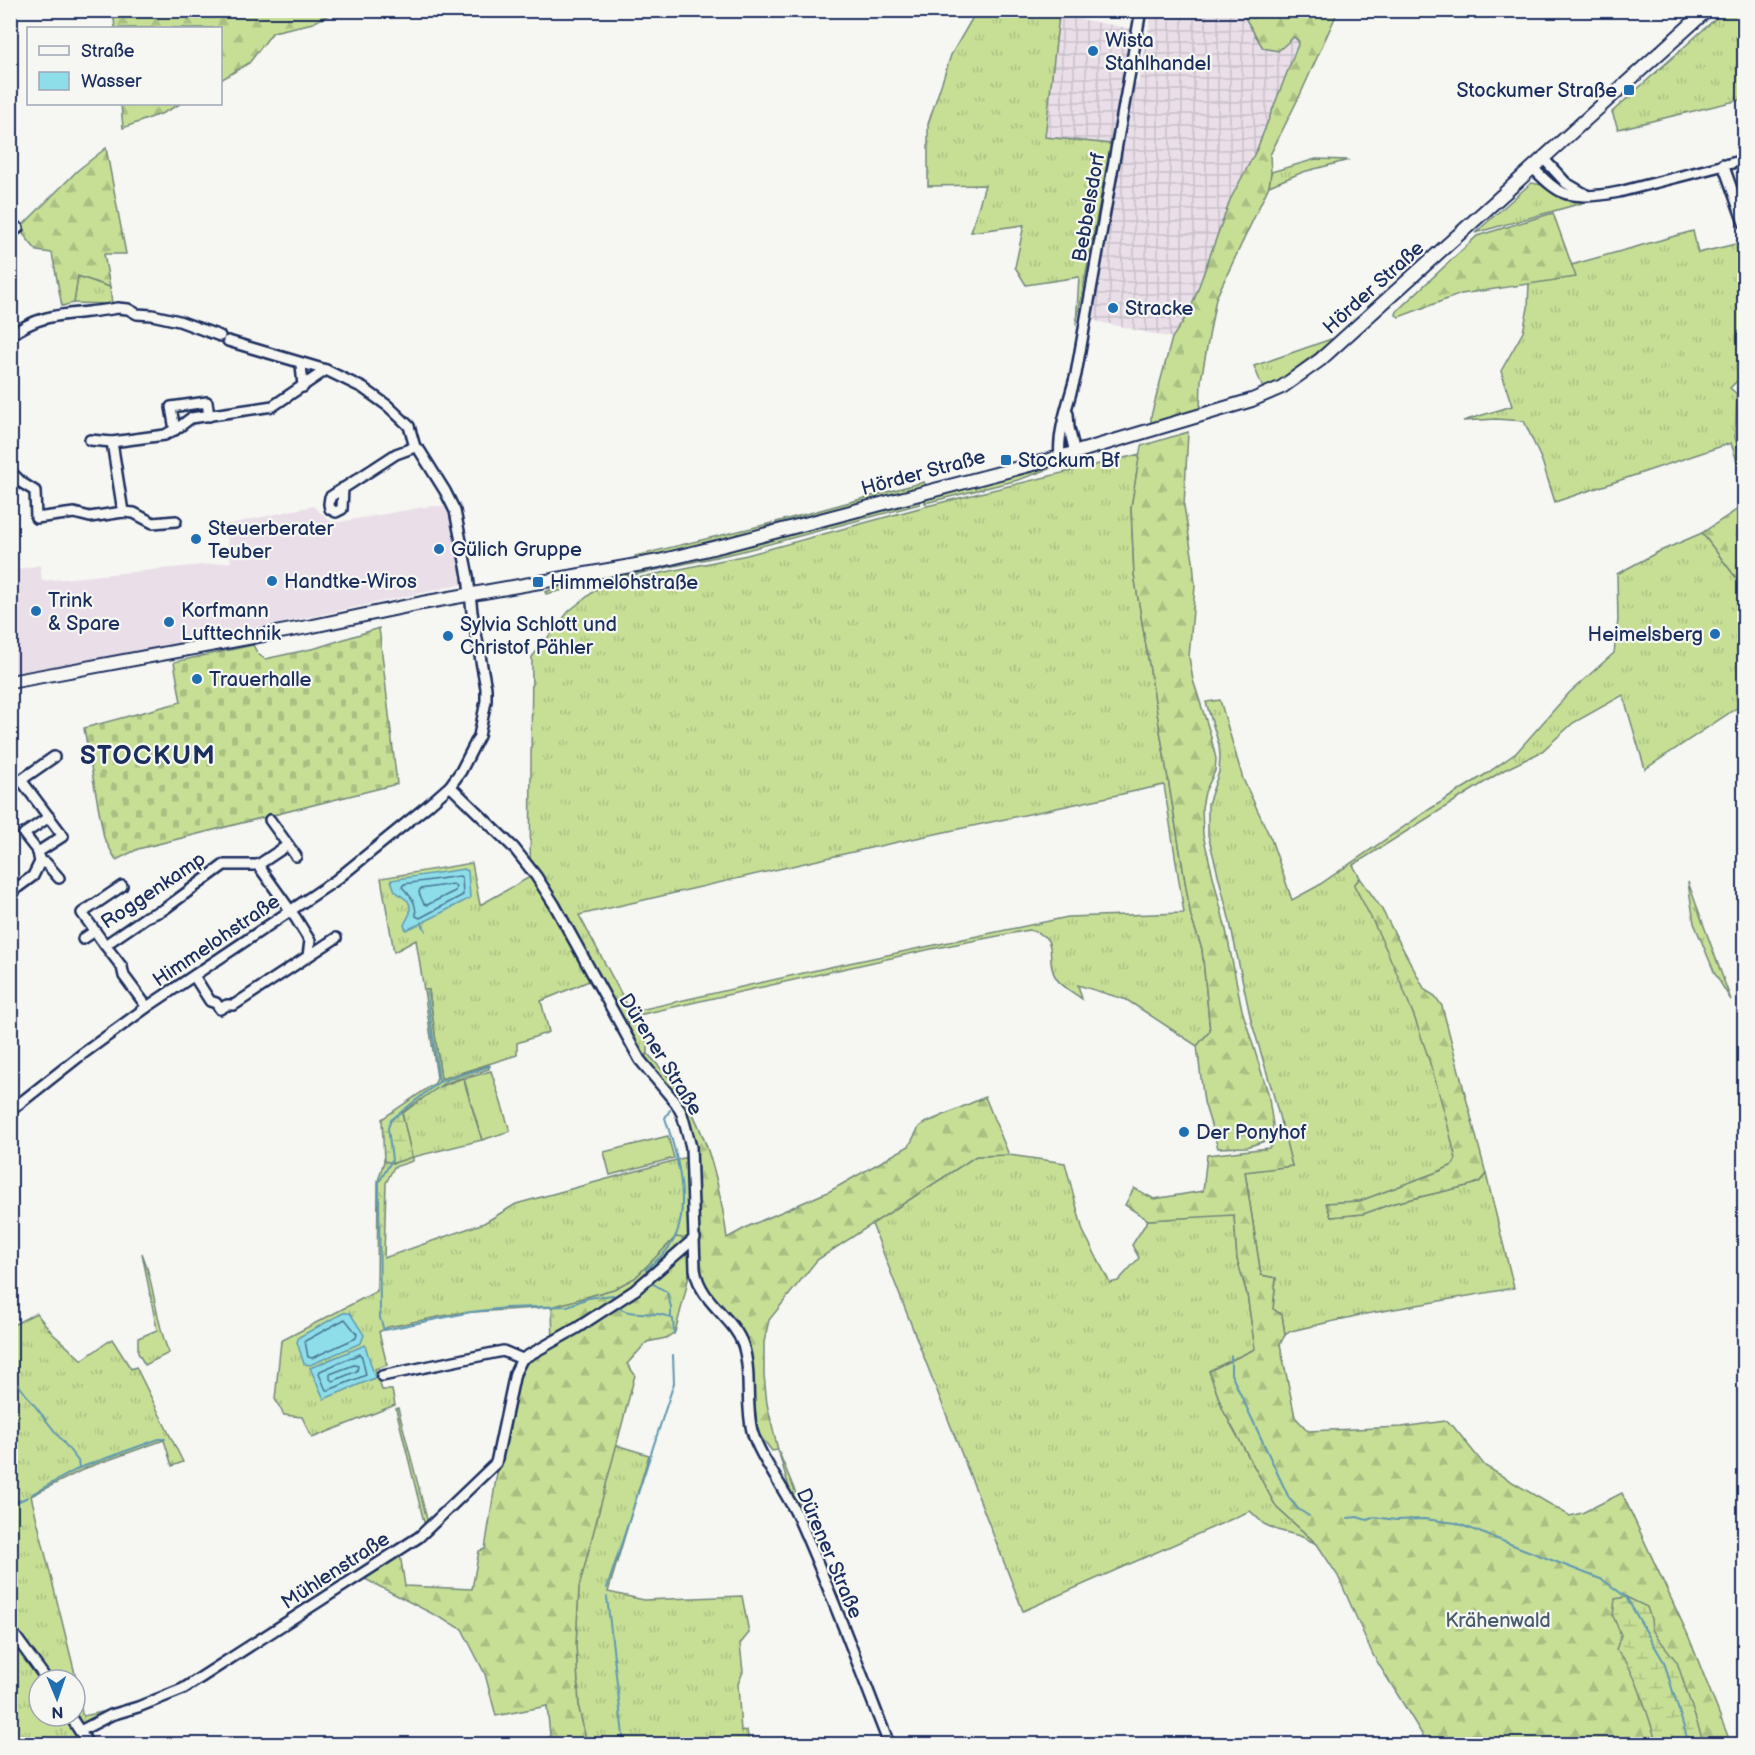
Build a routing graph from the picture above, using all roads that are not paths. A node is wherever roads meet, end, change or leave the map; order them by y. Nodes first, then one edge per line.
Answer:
1 (1141, 10) edge
2 (1707, 10) edge
3 (1543, 159) junction
4 (1744, 160) edge
5 (1722, 165) junction
6 (1533, 168) junction
7 (1587, 195) junction
8 (1744, 224) edge
9 (10, 336) edge
10 (298, 363) junction
11 (326, 370) junction
12 (303, 387) junction
13 (189, 405) junction
14 (1068, 410) junction
15 (209, 416) junction
16 (191, 418) junction
17 (175, 430) junction
18 (90, 440) dead end
19 (112, 442) junction
20 (415, 447) junction
21 (1075, 453) junction
22 (1060, 457) junction
23 (10, 471) edge
24 (343, 488) dead end
25 (123, 512) junction
26 (176, 521) dead end
27 (470, 594) junction
28 (10, 682) edge
29 (54, 757) dead end
30 (16, 780) edge
31 (450, 786) junction
32 (49, 817) junction
33 (270, 820) dead end
34 (288, 845) junction
35 (296, 856) dead end
36 (39, 857) junction
37 (258, 865) junction
38 (59, 878) dead end
39 (122, 886) dead end
40 (10, 893) edge
41 (291, 911) junction
42 (95, 931) junction
43 (336, 938) dead end
44 (83, 939) dead end
45 (105, 945) junction
46 (308, 956) junction
47 (194, 976) junction
48 (147, 1007) junction
49 (10, 1111) edge
50 (695, 1238) junction
51 (522, 1359) junction
52 (382, 1376) dead end
53 (10, 1629) edge
54 (38, 1668) edge
55 (78, 1728) edge
56 (80, 1731) junction
57 (88, 1744) edge
58 (889, 1744) edge

1 - 14 street, Bebbelsdorf
2 - 3 main road, Hörder Straße
3 - 6 main road, Hörder Straße
3 - 7 street
4 - 5 street
5 - 7 street
5 - 8 street
6 - 7 street
6 - 21 main road, Hörder Straße
9 - 10 street, Himmelohstraße
10 - 11 street, Himmelohstraße
10 - 12 street
11 - 12 street
11 - 20 street, Himmelohstraße
12 - 15 street
13 - 15 street
13 - 16 street
13 - 17 street
14 - 21 street, Bebbelsdorf
14 - 22 street, Bebbelsdorf
15 - 16 street
16 - 17 street
17 - 19 street
18 - 19 street
19 - 25 street
20 - 24 street
20 - 27 street, Himmelohstraße
21 - 22 main road, Hörder Straße
22 - 27 main road, Hörder Straße
23 - 25 street
25 - 26 street
27 - 28 main road, Hörder Straße
27 - 31 street, Himmelohstraße
29 - 30 street
30 - 32 street
31 - 41 street, Himmelohstraße
31 - 50 street, Dürener Straße
32 - 36 street
32 - 36 street
33 - 34 street
34 - 35 street
34 - 37 street
36 - 38 street
36 - 40 street
37 - 41 street
37 - 45 street, Roggenkamp
39 - 42 street, Roggenkamp
41 - 46 street
41 - 47 street, Himmelohstraße
42 - 44 street, Roggenkamp
42 - 45 street, Roggenkamp
43 - 46 street
45 - 48 street, Roggenkamp
46 - 47 street
47 - 48 street, Himmelohstraße
48 - 49 street, Himmelohstraße
50 - 51 street
50 - 58 street, Dürener Straße
51 - 52 street
51 - 56 street, Mühlenstraße
53 - 54 street
55 - 56 street
56 - 57 street

